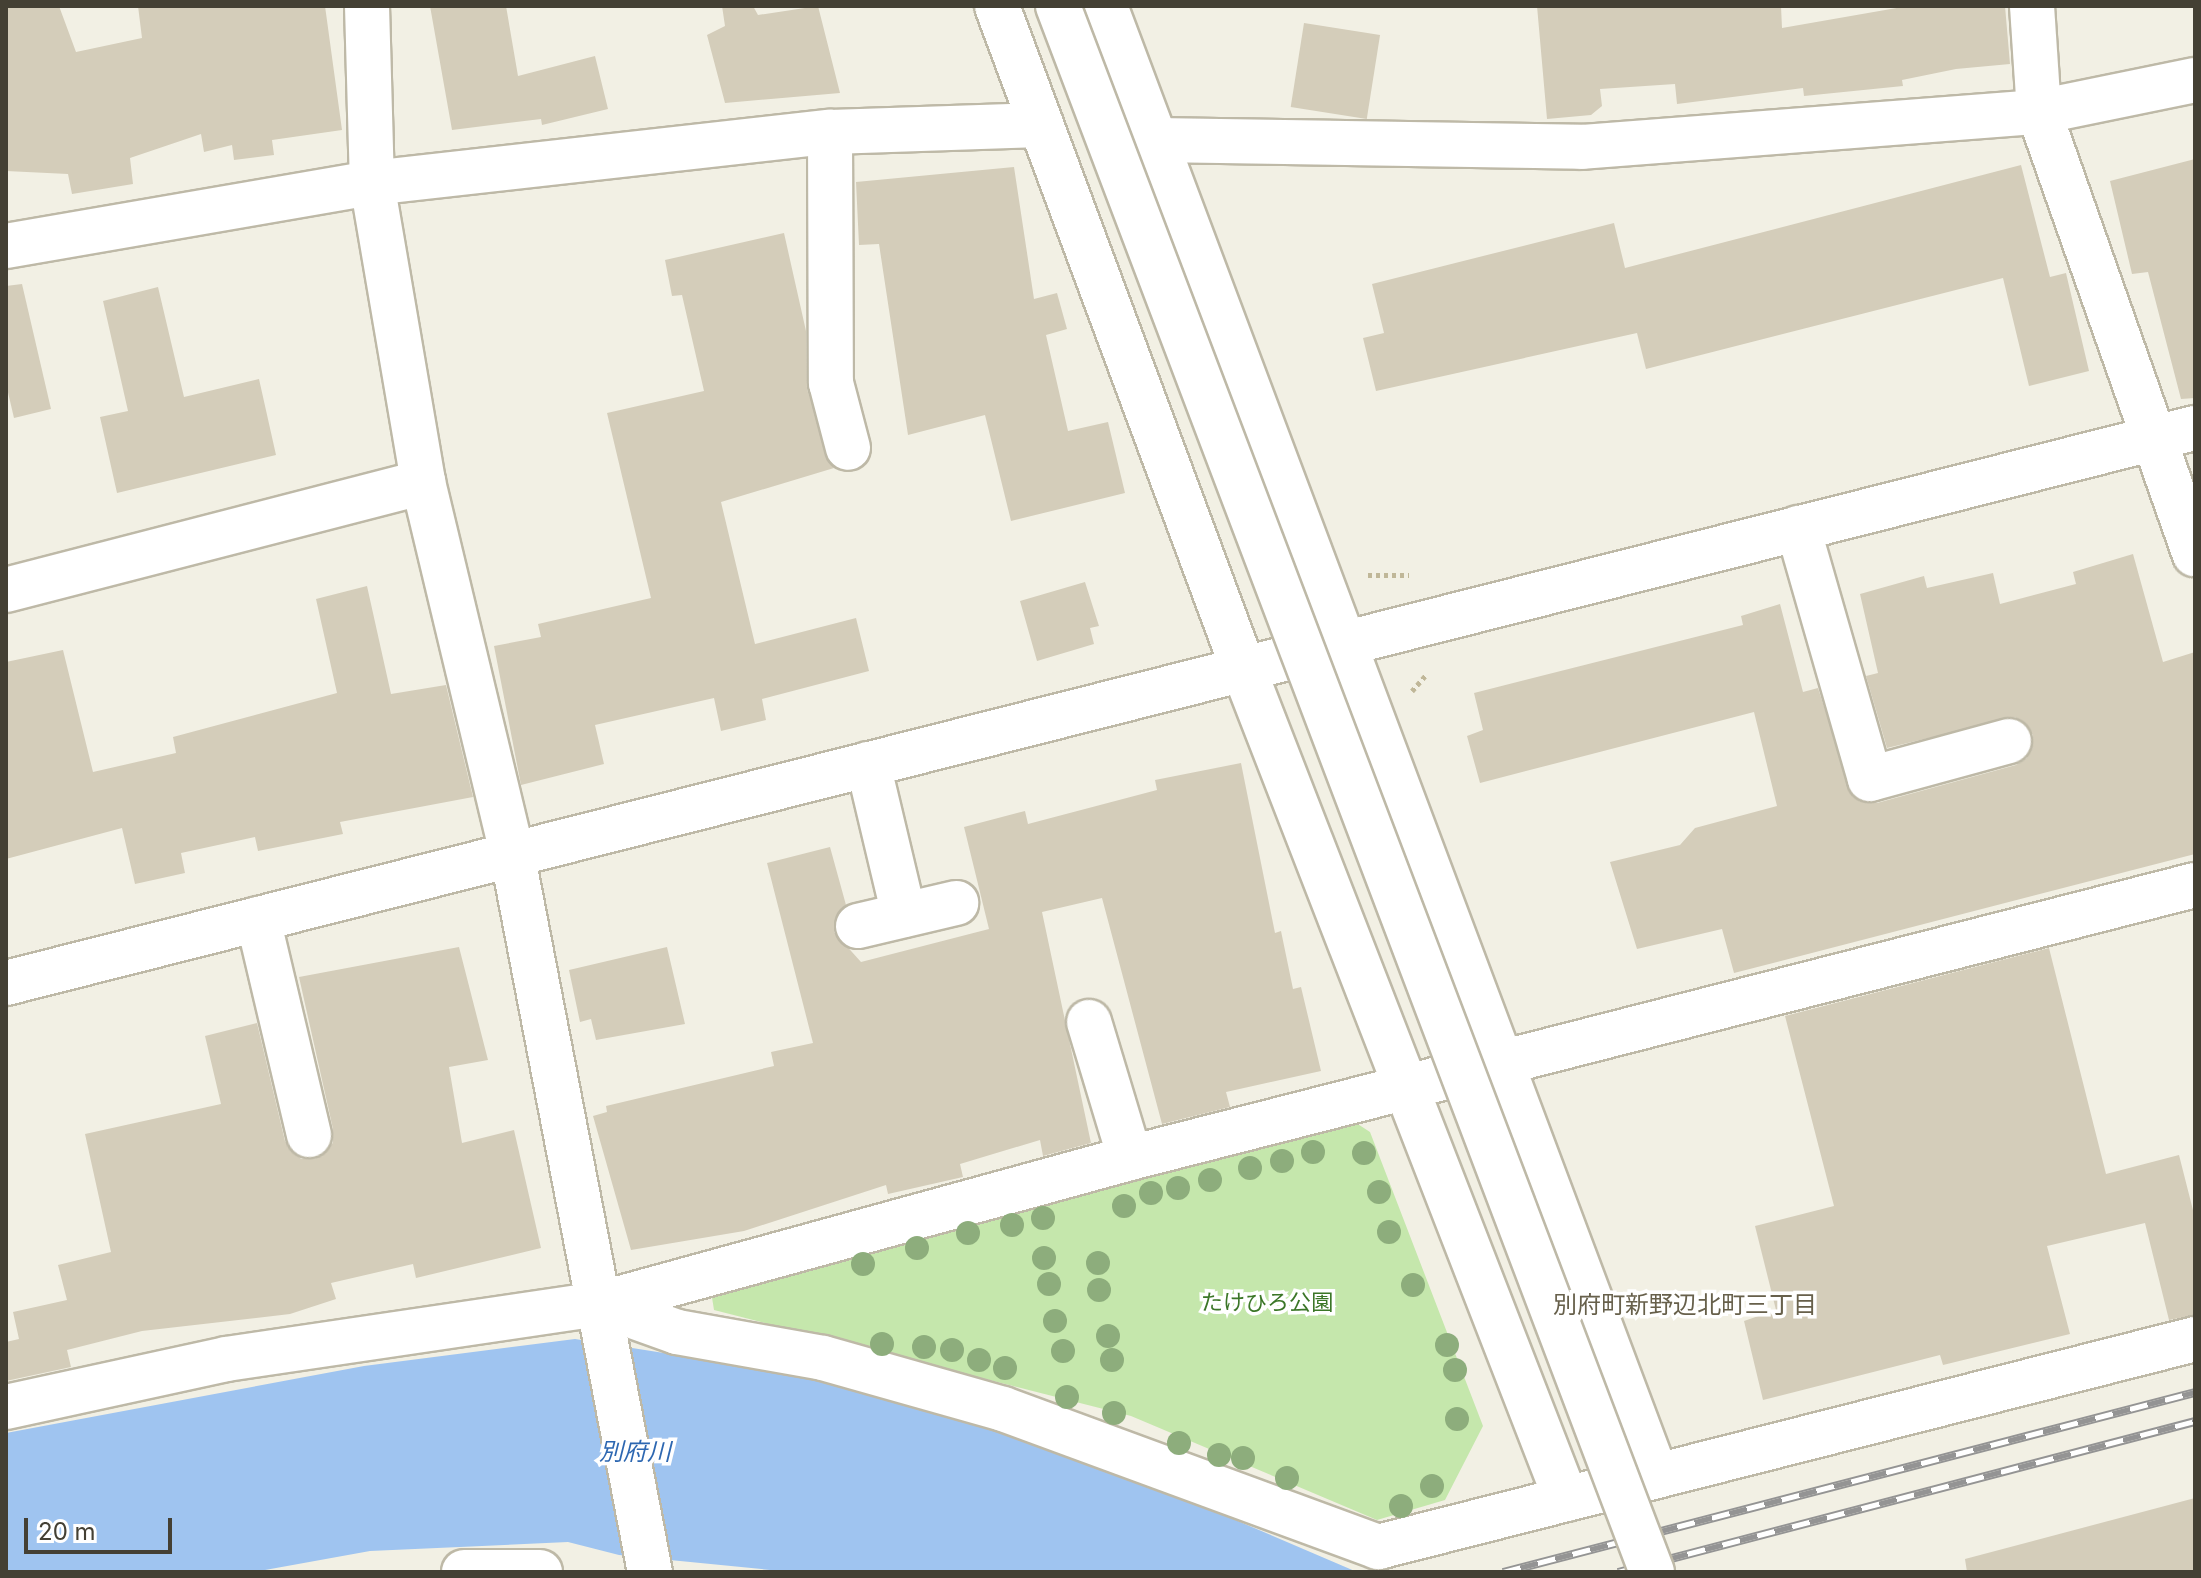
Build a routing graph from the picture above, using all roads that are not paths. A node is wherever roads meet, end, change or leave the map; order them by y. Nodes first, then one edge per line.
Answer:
1 (367, 6) edge
2 (997, 6) edge
3 (1058, 6) edge
4 (1105, 6) edge
5 (2032, 6) edge
6 (2195, 80) edge
7 (2039, 112) junction
8 (1041, 125) junction
9 (830, 132) junction
10 (1156, 140) junction
11 (372, 183) junction
12 (6, 246) edge
13 (2195, 428) edge
14 (2150, 439) junction
15 (848, 448) dead end
16 (423, 482) junction
17 (1798, 528) junction
18 (2195, 554) edge
19 (6, 590) edge
20 (1348, 641) junction
21 (1242, 665) junction
22 (2009, 741) dead end
23 (868, 764) junction
24 (512, 853) junction
25 (2195, 885) edge
26 (956, 903) dead end
27 (904, 915) junction
28 (258, 919) junction
29 (858, 926) dead end
30 (6, 983) edge
31 (1089, 1022) dead end
32 (1503, 1063) junction
33 (1411, 1087) junction
34 (309, 1135) dead end
35 (1130, 1158) junction
36 (599, 1304) junction
37 (2195, 1339) edge
38 (6, 1407) edge
39 (1656, 1475) junction
40 (1566, 1499) junction
41 (464, 1572) edge
42 (540, 1572) edge
43 (650, 1572) edge
44 (1652, 1572) edge

1 - 11 street
2 - 8 street
3 - 44 street, bridge
4 - 10 street
5 - 7 street
6 - 7 street
7 - 10 street
7 - 14 street
8 - 9 street
8 - 21 street
9 - 11 street
9 - 15 street
10 - 20 street
11 - 12 street
11 - 16 street
13 - 14 street
14 - 17 street
14 - 18 street
16 - 19 street
16 - 24 street
17 - 20 street
17 - 22 street
20 - 21 street
20 - 32 street
21 - 23 street
21 - 33 street
23 - 24 street
23 - 27 street
24 - 28 street
24 - 36 street
25 - 32 street
26 - 27 street
27 - 29 street
28 - 30 street
28 - 34 street
31 - 35 street
32 - 33 street
32 - 39 street
33 - 35 street
33 - 40 street
35 - 36 street
36 - 38 street
36 - 40 street
36 - 43 street
37 - 39 street
39 - 40 street
41 - 42 street

